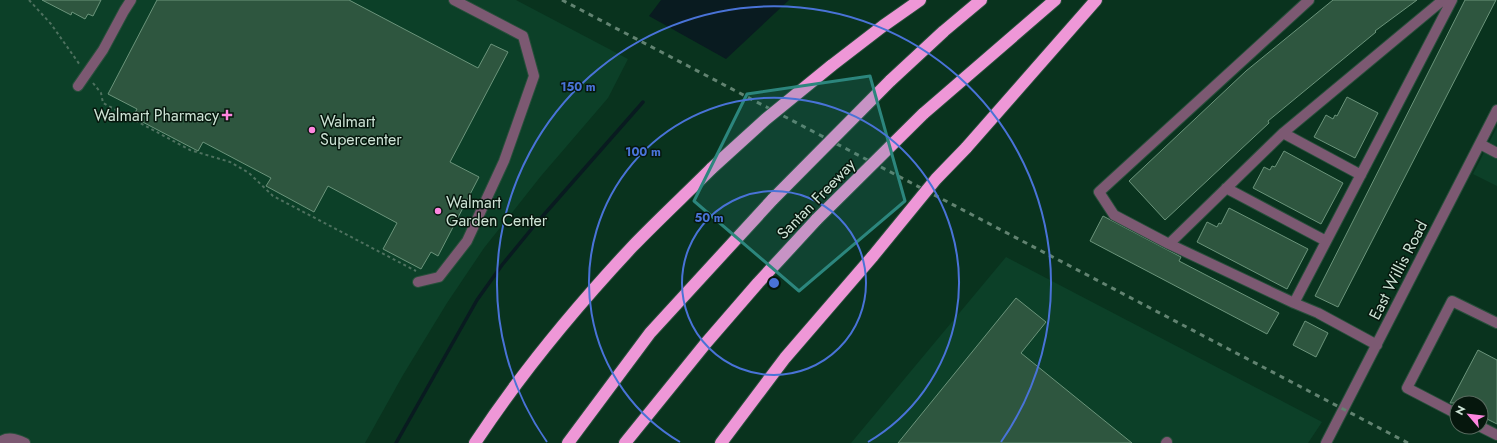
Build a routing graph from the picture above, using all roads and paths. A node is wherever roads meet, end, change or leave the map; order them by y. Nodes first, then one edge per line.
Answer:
1 (29, 0) edge
2 (131, 0) edge
3 (454, 0) edge
4 (920, 0) edge
5 (981, 0) edge
6 (1055, 0) edge
7 (1096, 0) edge
8 (1309, 0) edge
9 (1443, 0) edge
10 (1452, 0) edge
11 (86, 74) junction
12 (78, 86) dead end
13 (1497, 110) edge
14 (1283, 133) junction
15 (1480, 144) junction
16 (1497, 153) edge
17 (1361, 175) junction
18 (1226, 188) junction
19 (1326, 241) junction
20 (1169, 244) junction
21 (418, 282) joint
22 (1294, 303) junction
23 (1497, 323) edge
24 (1377, 345) junction
25 (1449, 410) edge
26 (475, 443) edge
27 (568, 443) edge
28 (625, 443) edge
29 (721, 443) edge
30 (1326, 443) edge

1 - 11 path
2 - 11 street
3 - 21 street
4 - 26 highway, bridge
5 - 27 highway, Santan Freeway, bridge
6 - 28 highway, Santan Freeway, bridge
7 - 29 highway, bridge
8 - 20 street
9 - 14 street
10 - 17 street
11 - 12 street
11 - 21 path
13 - 15 street, East Willis Road
14 - 17 street
14 - 18 street
15 - 16 street
15 - 24 street, East Willis Road
17 - 19 street
18 - 19 street
18 - 20 street
19 - 22 street
20 - 22 street
22 - 24 street
23 - 25 street
24 - 30 street, East Willis Road

